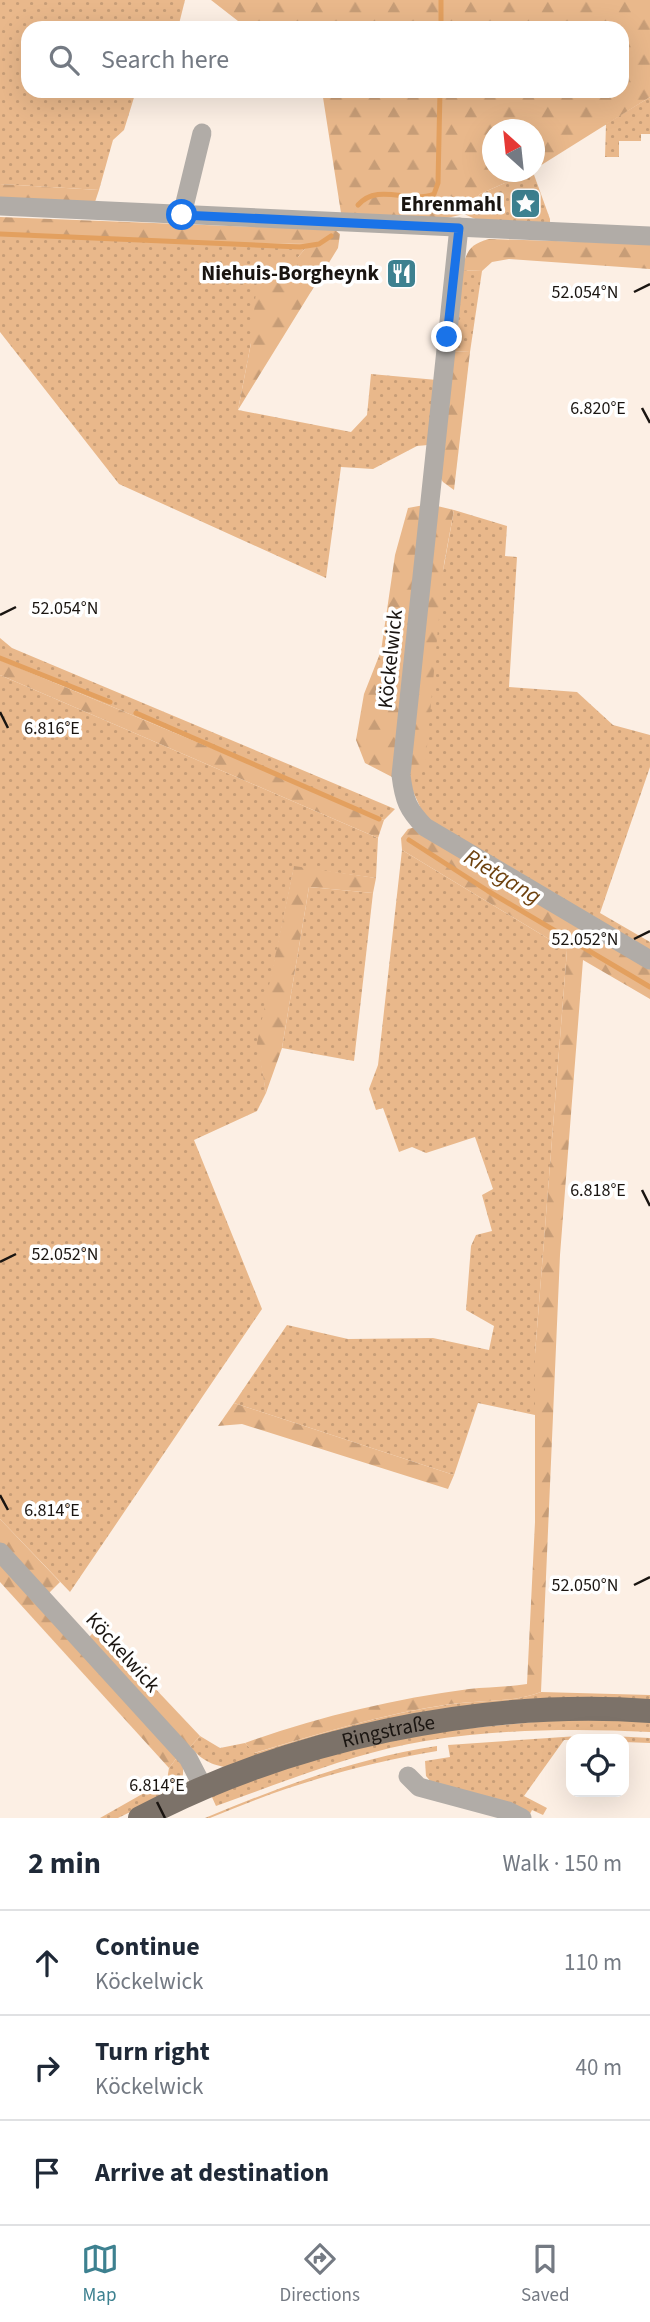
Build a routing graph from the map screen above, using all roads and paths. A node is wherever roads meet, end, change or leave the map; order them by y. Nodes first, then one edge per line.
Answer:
1 (202, 133) dead end
2 (0, 206) edge
3 (182, 215) junction
4 (459, 228) junction
5 (650, 236) edge
6 (650, 960) edge
7 (0, 1552) edge
8 (650, 1711) edge
9 (408, 1776) dead end
10 (204, 1789) junction
11 (139, 1818) edge
12 (522, 1818) edge

1 - 3 street
2 - 3 street
3 - 4 street
4 - 5 street
4 - 6 street, Köckelwick
7 - 10 street, Köckelwick
8 - 10 main road, Ringstraße
9 - 12 street
10 - 11 main road, Ringstraße

